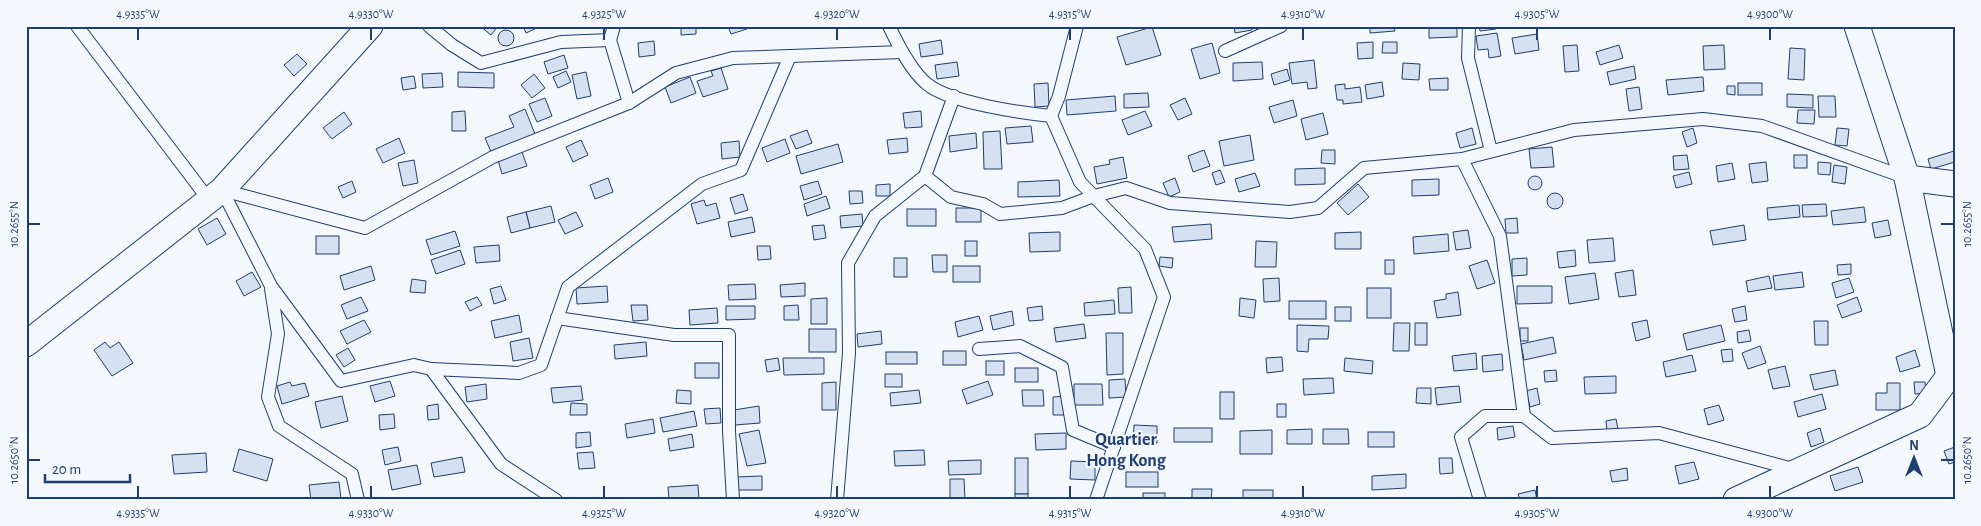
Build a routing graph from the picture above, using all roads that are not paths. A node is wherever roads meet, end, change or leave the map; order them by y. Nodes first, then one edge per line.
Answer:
1 (77, 26) edge
2 (370, 26) edge
3 (429, 26) edge
4 (614, 26) edge
5 (889, 26) edge
6 (1077, 26) edge
7 (1281, 26) edge
8 (1469, 26) edge
9 (1857, 26) edge
10 (610, 40) junction
11 (1225, 51) dead end
12 (902, 52) junction
13 (790, 56) junction
14 (954, 96) junction
15 (629, 103) junction
16 (1051, 116) junction
17 (1491, 151) junction
18 (1462, 159) junction
19 (925, 176) junction
20 (1907, 178) junction
21 (1955, 184) edge
22 (216, 195) junction
23 (1094, 196) junction
24 (270, 286) junction
25 (557, 318) junction
26 (26, 344) edge
27 (979, 349) dead end
28 (431, 369) junction
29 (1953, 378) edge
30 (1524, 416) junction
31 (1114, 447) junction
32 (1800, 470) junction
33 (358, 500) edge
34 (556, 500) edge
35 (733, 500) edge
36 (837, 500) edge
37 (1096, 500) edge
38 (1480, 500) edge
39 (1736, 500) edge

1 - 22 lane
2 - 22 street
3 - 10 lane
4 - 10 lane
5 - 12 lane
6 - 16 lane
7 - 11 lane
8 - 17 lane
9 - 20 street
10 - 15 lane
12 - 13 lane
12 - 14 lane
13 - 15 lane
13 - 25 lane
14 - 16 lane
14 - 19 lane
15 - 22 lane
16 - 23 lane
17 - 18 lane
17 - 20 lane
18 - 23 lane
18 - 30 lane
19 - 23 lane
19 - 36 lane
20 - 21 street
20 - 29 street
22 - 24 lane
22 - 26 street
23 - 31 lane
24 - 28 lane
24 - 33 lane
25 - 28 lane
25 - 35 lane
27 - 31 lane
28 - 34 lane
29 - 32 street
30 - 32 lane
30 - 38 lane
31 - 37 lane
32 - 39 street

